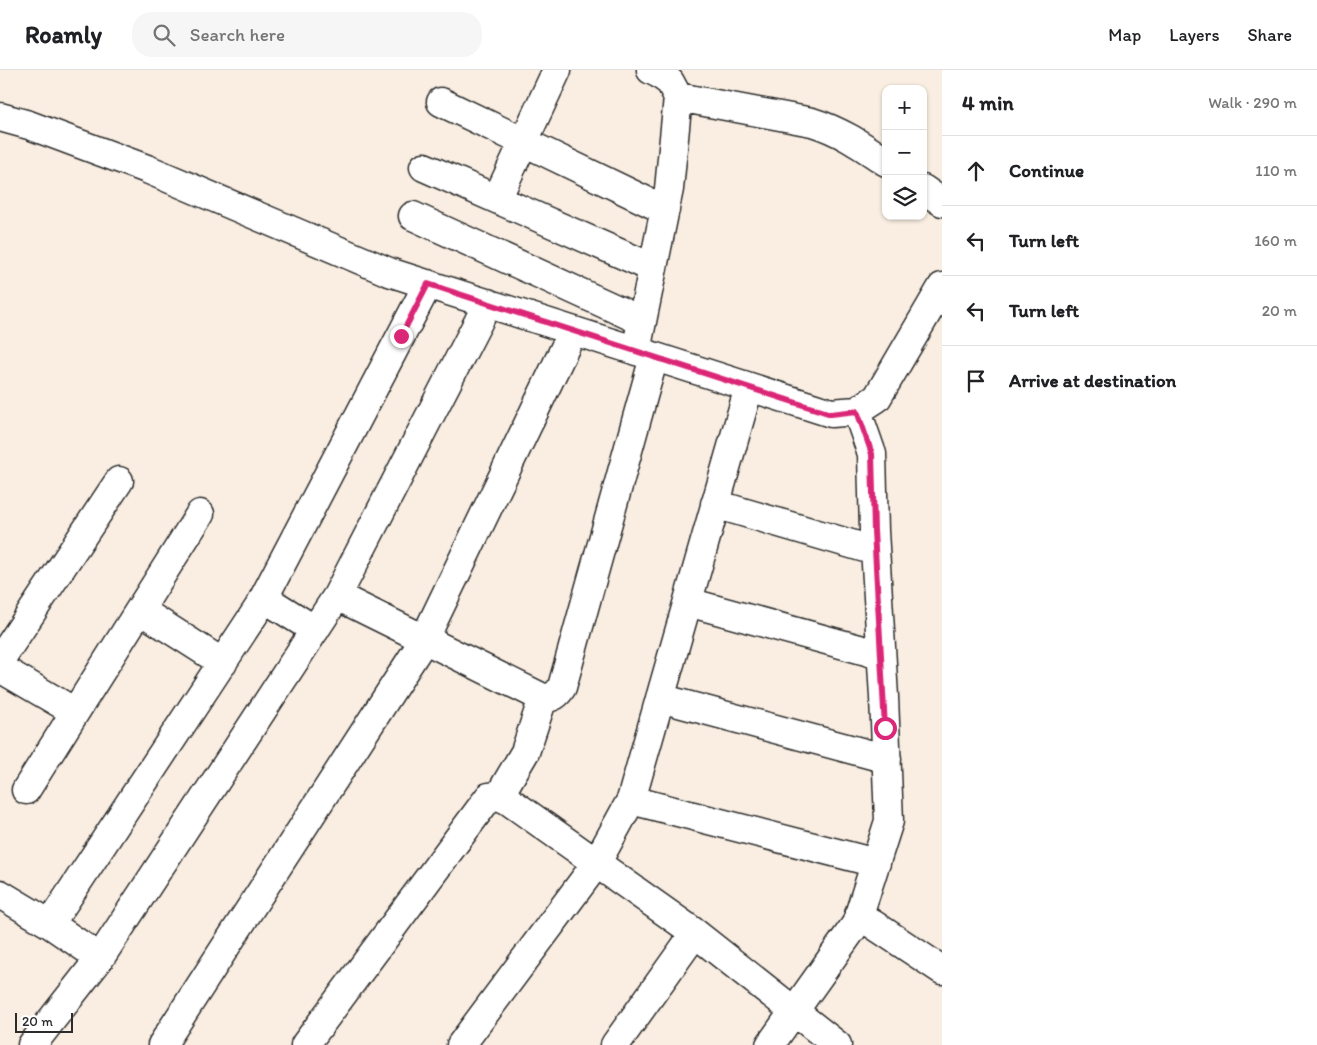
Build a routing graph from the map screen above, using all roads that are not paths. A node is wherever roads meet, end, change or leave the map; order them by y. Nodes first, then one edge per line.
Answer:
1 (557, 70) edge
2 (669, 80) edge
3 (441, 102) dead end
4 (0, 117) edge
5 (524, 142) junction
6 (882, 159) edge
7 (424, 167) dead end
8 (927, 192) edge
9 (497, 199) junction
10 (942, 202) edge
11 (665, 210) junction
12 (413, 216) dead end
13 (653, 268) junction
14 (428, 284) junction
15 (942, 287) edge
16 (488, 303) junction
17 (642, 321) junction
18 (573, 331) junction
19 (645, 354) junction
20 (749, 387) junction
21 (857, 411) junction
22 (119, 481) dead end
23 (715, 504) junction
24 (200, 514) dead end
25 (875, 551) junction
26 (337, 596) junction
27 (264, 598) junction
28 (688, 602) junction
29 (140, 610) junction
30 (315, 630) junction
31 (424, 640) junction
32 (882, 655) junction
33 (0, 660) edge
34 (223, 663) junction
35 (0, 668) edge
36 (543, 698) junction
37 (660, 698) junction
38 (75, 712) junction
39 (887, 759) junction
40 (26, 790) dead end
41 (499, 796) junction
42 (631, 800) junction
43 (876, 863) junction
44 (596, 864) junction
45 (0, 894) edge
46 (859, 915) junction
47 (50, 924) junction
48 (695, 933) junction
49 (100, 958) junction
50 (942, 970) edge
51 (794, 1012) junction
52 (32, 1045) edge
53 (162, 1045) edge
54 (305, 1045) edge
55 (461, 1045) edge
56 (614, 1045) edge
57 (770, 1045) edge
58 (837, 1045) edge

1 - 5 street
2 - 6 street
2 - 11 street
3 - 5 street
4 - 14 street
5 - 9 street
5 - 11 street
7 - 9 street
8 - 10 street
9 - 13 street
11 - 13 street
12 - 17 street
13 - 17 street
14 - 16 street
14 - 27 street
15 - 21 street
16 - 18 street
16 - 26 street
17 - 19 street
18 - 19 street
18 - 31 street
19 - 20 street
19 - 36 street
20 - 21 street
20 - 23 street
21 - 25 street
22 - 33 street
23 - 25 street
23 - 28 street
24 - 29 street
25 - 32 street
26 - 30 street
26 - 31 street
27 - 30 street
27 - 34 street
28 - 32 street
28 - 37 street
29 - 34 street
29 - 38 street
30 - 49 street
31 - 36 street
31 - 53 street
32 - 39 street
34 - 47 street
35 - 38 street
36 - 41 street
37 - 39 street
37 - 42 street
38 - 40 street
39 - 43 street
41 - 44 street
41 - 54 street
42 - 43 street
42 - 44 street
43 - 46 street
44 - 48 street
44 - 55 street
45 - 47 street
46 - 50 street
46 - 51 street
47 - 49 street
48 - 51 street
48 - 56 street
49 - 52 street
51 - 57 street
51 - 58 street

